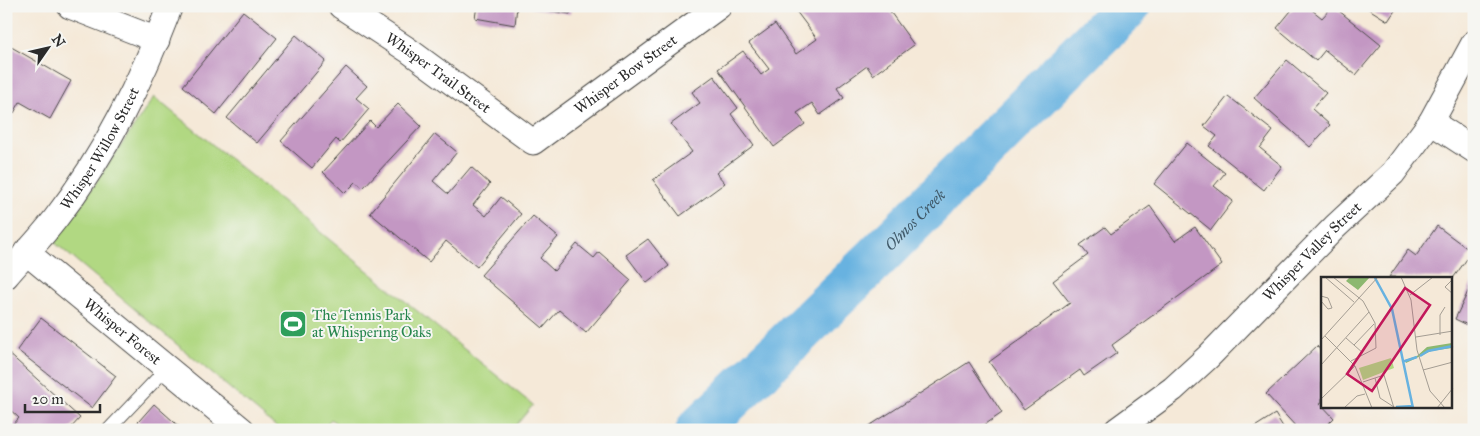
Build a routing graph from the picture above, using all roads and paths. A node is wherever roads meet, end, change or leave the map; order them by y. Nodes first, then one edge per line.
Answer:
1 (70, 6) edge
2 (170, 6) edge
3 (341, 6) edge
4 (719, 6) edge
5 (370, 15) edge
6 (157, 40) junction
7 (1474, 43) edge
8 (1431, 122) junction
9 (533, 142) joint
10 (1474, 150) edge
11 (26, 252) junction
12 (6, 276) edge
13 (166, 368) junction
14 (108, 430) edge
15 (242, 430) edge
16 (1117, 430) edge

1 - 6 street
2 - 6 street, Whisper Willow Street
3 - 5 street, Whisper Trail Street
4 - 9 street, Whisper Bow Street
5 - 9 street, Whisper Trail Street
6 - 11 street, Whisper Willow Street
7 - 8 street, Whisper Valley Street
8 - 10 street
8 - 16 street, Whisper Valley Street
11 - 12 street, Whisper Willow Street
11 - 13 street, Whisper Forest
13 - 14 lane
13 - 15 street, Whisper Forest

